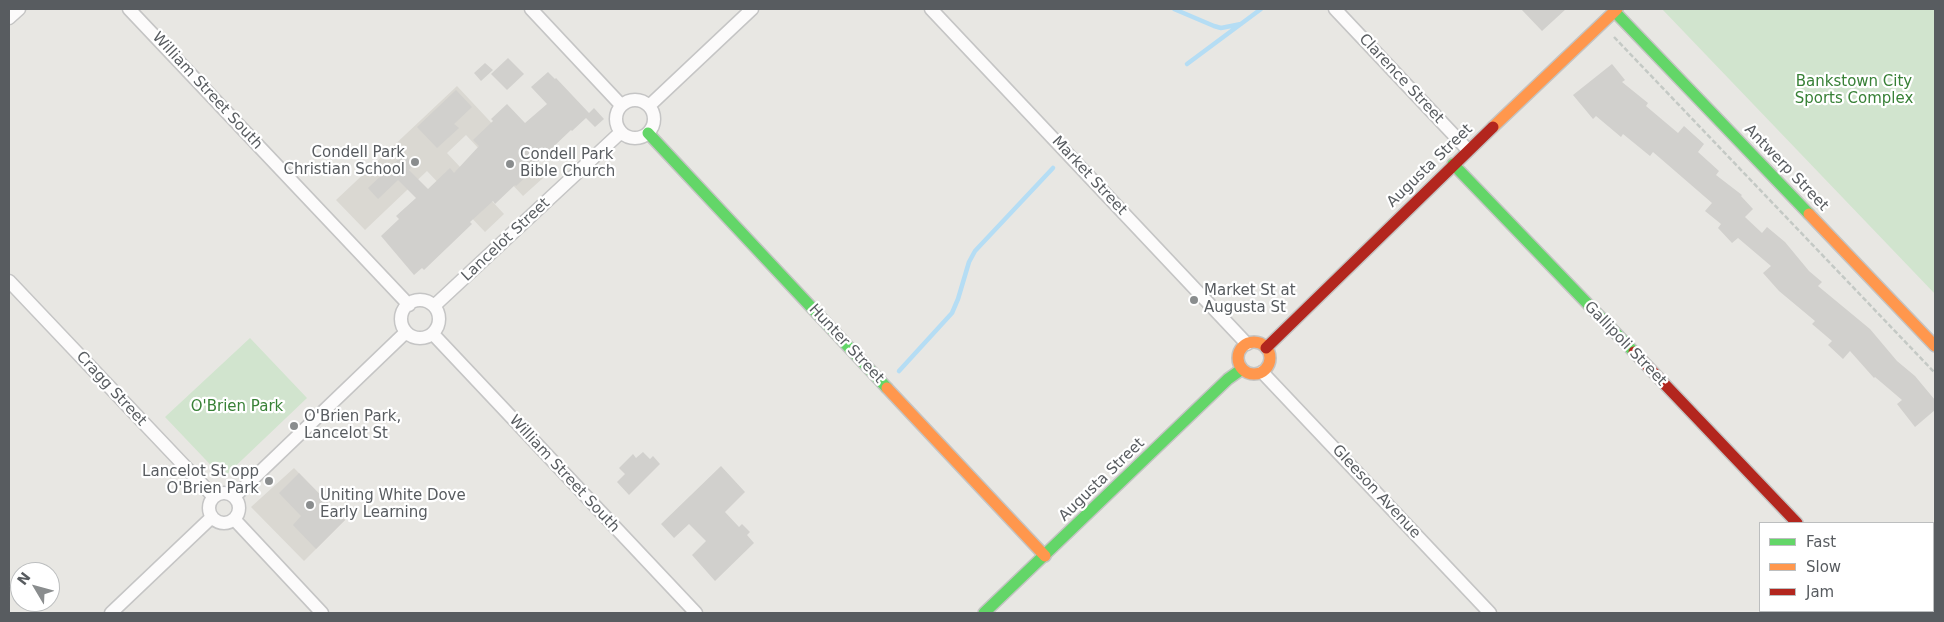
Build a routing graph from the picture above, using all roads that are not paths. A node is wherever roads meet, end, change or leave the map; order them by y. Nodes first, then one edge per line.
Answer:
1 (19, 9) edge
2 (129, 9) edge
3 (531, 9) edge
4 (752, 9) edge
5 (931, 9) edge
6 (1335, 9) edge
7 (1616, 10) edge
8 (9, 18) edge
9 (622, 105) junction
10 (649, 106) junction
11 (621, 132) junction
12 (648, 133) junction
13 (1468, 150) junction
14 (1453, 164) junction
15 (9, 281) edge
16 (409, 304) junction
17 (434, 306) junction
18 (406, 332) junction
19 (433, 334) junction
20 (1247, 344) junction
21 (1935, 346) edge
22 (1266, 348) junction
23 (1242, 369) junction
24 (1262, 372) junction
25 (214, 497) junction
26 (234, 497) junction
27 (212, 517) junction
28 (234, 519) junction
29 (1796, 522) edge
30 (1045, 556) junction
31 (994, 604) junction
32 (111, 613) edge
33 (322, 613) edge
34 (696, 613) edge
35 (984, 613) edge
36 (1003, 613) edge
37 (1490, 613) edge

1 - 8 street
2 - 16 street, William Street South
3 - 9 street
4 - 10 street
5 - 20 street, Market Street
6 - 13 street, Clarence Street
7 - 13 street, Augusta Street
7 - 21 street, Antwerp Street
9 - 10 street
9 - 11 street
10 - 12 street
11 - 12 street
11 - 17 street, Lancelot Street
12 - 30 street, Hunter Street
13 - 14 street, Augusta Street
14 - 22 street, Augusta Street
14 - 29 street, Gallipoli Street
15 - 25 street, Cragg Street
16 - 17 street
16 - 18 street
17 - 19 street
18 - 19 street
18 - 26 street
19 - 34 street, William Street South
20 - 22 street
20 - 23 street
22 - 24 street
23 - 24 street
23 - 30 street, Augusta Street
24 - 37 street, Gleeson Avenue
25 - 26 street
25 - 27 street
26 - 28 street
27 - 28 street
27 - 32 street
28 - 33 street
30 - 31 street, Augusta Street
31 - 35 street, Augusta Street
31 - 36 street

